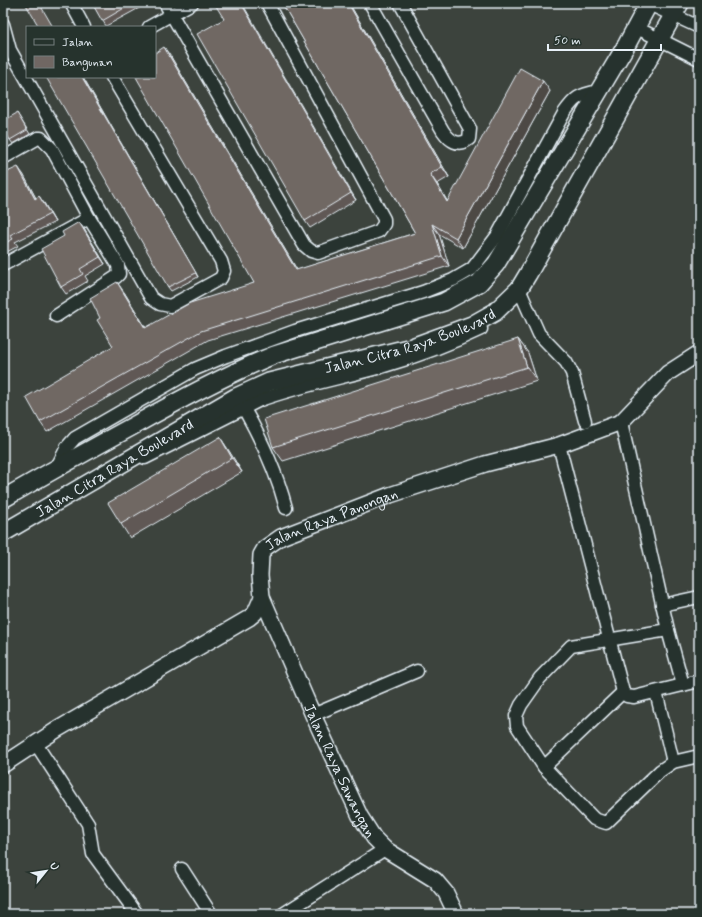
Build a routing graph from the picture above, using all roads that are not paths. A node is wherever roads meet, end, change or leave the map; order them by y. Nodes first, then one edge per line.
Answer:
1 (71, 3) edge
2 (165, 3) edge
3 (192, 3) edge
4 (267, 3) edge
5 (370, 3) edge
6 (400, 3) edge
7 (649, 3) edge
8 (677, 9) edge
9 (172, 14) junction
10 (3, 24) edge
11 (83, 26) edge
12 (151, 26) edge
13 (635, 27) junction
14 (699, 27) edge
15 (659, 40) junction
16 (699, 59) edge
17 (113, 78) edge
18 (3, 158) edge
19 (90, 218) junction
20 (3, 265) edge
21 (514, 294) junction
22 (56, 316) dead end
23 (283, 344) junction
24 (699, 353) edge
25 (195, 369) junction
26 (204, 386) junction
27 (240, 402) junction
28 (115, 415) junction
29 (585, 421) dead end
30 (621, 422) junction
31 (122, 431) junction
32 (559, 445) junction
33 (58, 467) junction
34 (3, 499) edge
35 (286, 508) dead end
36 (3, 533) edge
37 (262, 597) junction
38 (699, 597) edge
39 (662, 605) junction
40 (668, 630) junction
41 (610, 641) junction
42 (417, 671) dead end
43 (699, 681) edge
44 (683, 685) junction
45 (623, 692) junction
46 (656, 692) junction
47 (312, 715) junction
48 (36, 744) junction
49 (699, 756) edge
50 (673, 762) junction
51 (3, 765) edge
52 (544, 767) junction
53 (385, 849) junction
54 (182, 869) dead end
55 (138, 914) edge
56 (211, 914) edge
57 (284, 914) edge
58 (456, 914) edge

1 - 11 street
2 - 9 street
3 - 9 street
4 - 9 street
5 - 6 street
7 - 8 street
7 - 13 main road, Jalan Citra Raya Boulevard
8 - 14 street
8 - 15 main road, Jalan Citra Raya Boulevard
9 - 12 street
10 - 17 street
13 - 15 street
13 - 23 main road, Jalan Citra Raya Boulevard
15 - 16 street
15 - 21 main road, Jalan Citra Raya Boulevard
18 - 19 street
19 - 20 street
19 - 22 street
21 - 27 main road, Jalan Citra Raya Boulevard
21 - 29 street
23 - 25 street
23 - 26 main road, Jalan Citra Raya Boulevard
24 - 30 street, Jalan Raya Panongan
25 - 26 street
25 - 28 street
26 - 31 main road, Jalan Citra Raya Boulevard
27 - 35 street
27 - 36 main road, Jalan Citra Raya Boulevard
28 - 31 street
28 - 33 street
30 - 32 street, Jalan Raya Panongan
30 - 39 street
31 - 33 main road, Jalan Citra Raya Boulevard
32 - 37 street, Jalan Raya Panongan
32 - 41 street
33 - 34 main road, Jalan Citra Raya Boulevard
37 - 47 street, Jalan Raya Sawangan
37 - 48 street
38 - 39 street
39 - 40 street
40 - 41 street
40 - 44 street
41 - 45 street
41 - 52 street
42 - 47 street
43 - 44 street
44 - 46 street
45 - 46 street
45 - 52 street
46 - 50 street
47 - 53 street, Jalan Raya Sawangan
48 - 51 street
48 - 55 street
49 - 50 street
50 - 52 street
53 - 57 street
53 - 58 street, Jalan Raya Sawangan
54 - 56 street

